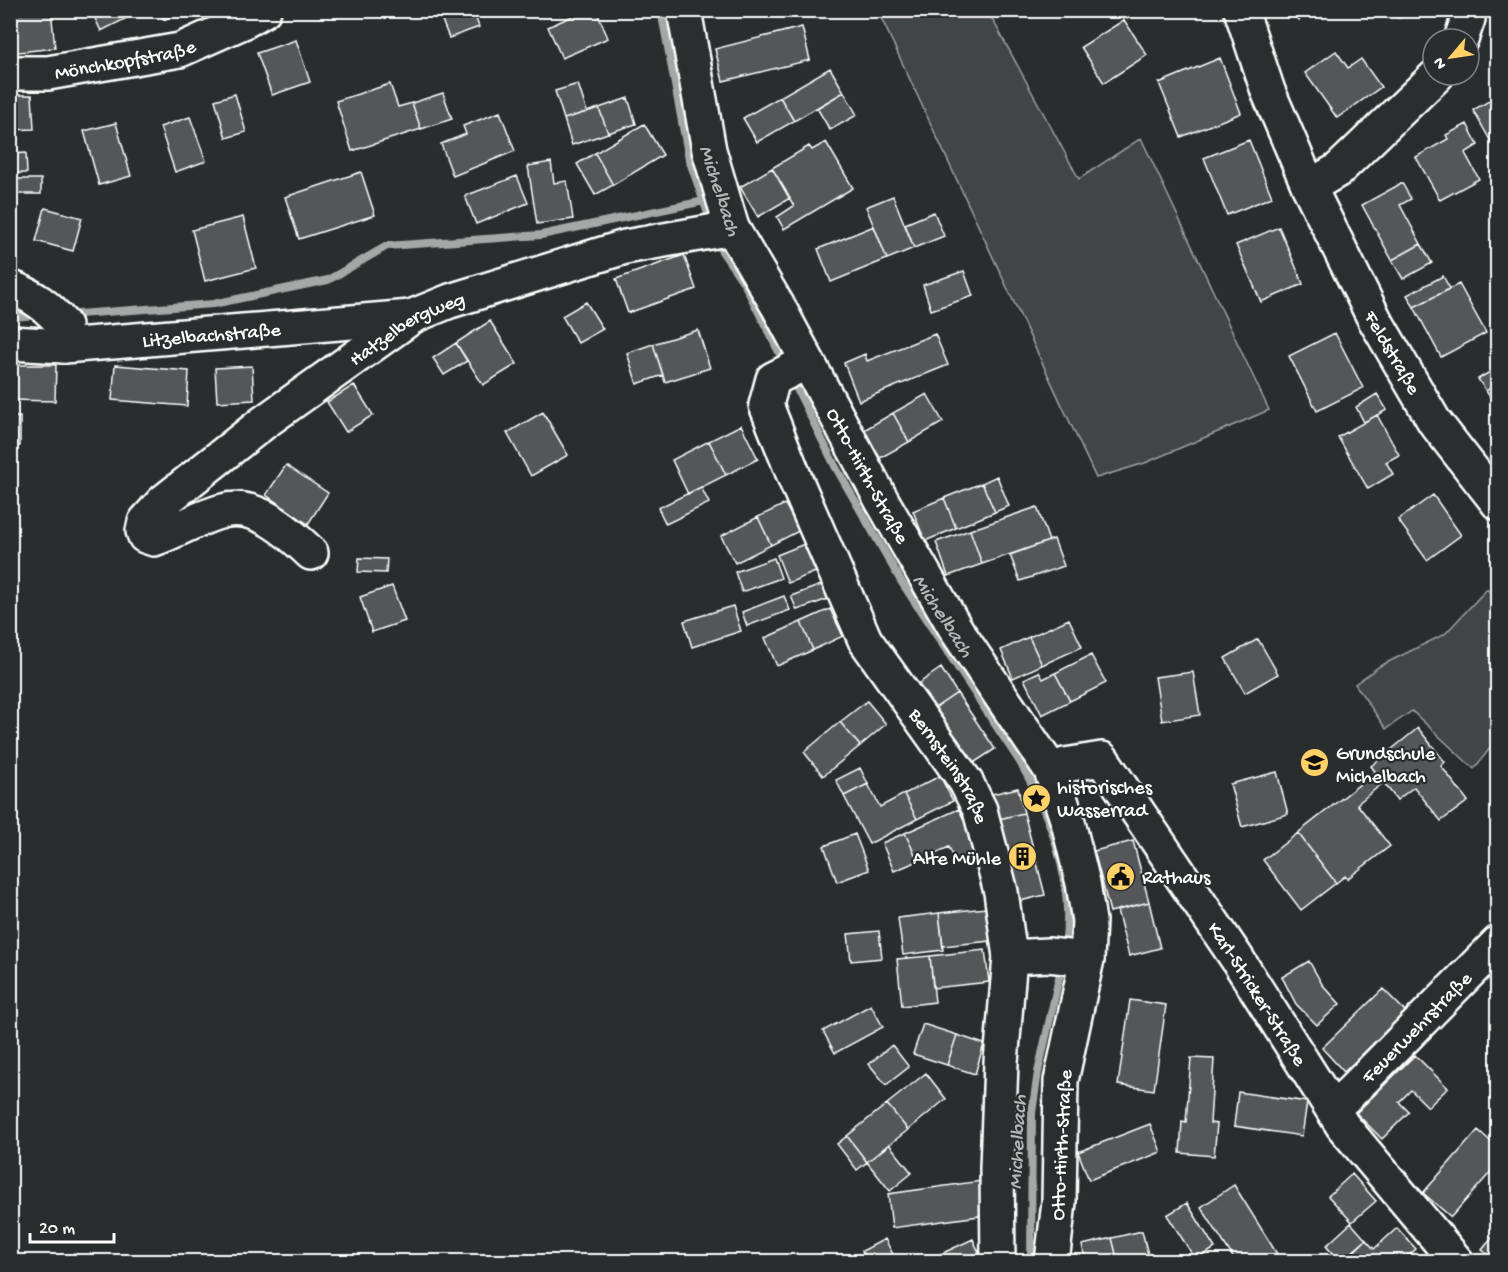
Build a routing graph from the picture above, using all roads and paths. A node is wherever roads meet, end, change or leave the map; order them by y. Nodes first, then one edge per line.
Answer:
1 (264, 10) edge
2 (684, 10) edge
3 (1241, 10) edge
4 (10, 73) edge
5 (1424, 87) edge
6 (1309, 187) junction
7 (720, 231) junction
8 (10, 287) edge
9 (413, 316) junction
10 (59, 326) junction
11 (10, 343) edge
12 (792, 370) junction
13 (1497, 503) edge
14 (311, 553) dead end
15 (1051, 770) junction
16 (1497, 943) edge
17 (1010, 957) junction
18 (1070, 957) junction
19 (1332, 1108) junction
20 (998, 1262) edge
21 (1052, 1262) edge
22 (1457, 1262) edge

1 - 4 street, Mönchkopfstraße
2 - 7 street, Otto-Hirth-Straße
3 - 6 street, Feldstraße
5 - 6 street
6 - 13 street, Feldstraße
7 - 9 street, Hatzelbergweg
7 - 12 street, Otto-Hirth-Straße
8 - 10 street
9 - 10 street, Litzelbachstraße
9 - 14 street, Hatzelbergweg
10 - 11 street, Litzelbachstraße
12 - 15 street, Otto-Hirth-Straße
12 - 17 street, Bernsteinstraße
15 - 18 street, Otto-Hirth-Straße
15 - 19 street, Karl-Stricker-Straße
16 - 19 street, Feuerwehrstraße
17 - 18 street
17 - 20 street, Bernsteinstraße
18 - 21 street, Otto-Hirth-Straße
19 - 22 street, Karl-Stricker-Straße

